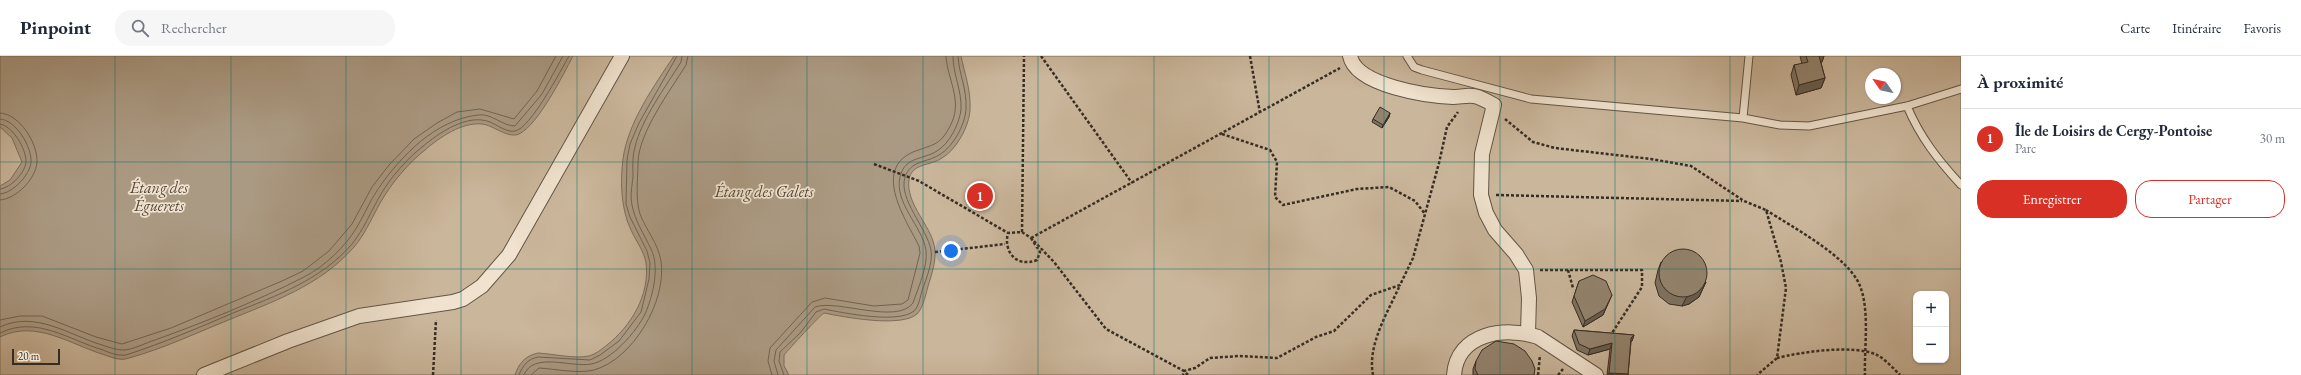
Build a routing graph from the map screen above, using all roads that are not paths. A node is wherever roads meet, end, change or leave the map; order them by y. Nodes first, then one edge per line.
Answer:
1 (622, 56) edge
2 (1407, 56) edge
3 (1749, 56) edge
4 (1351, 59) edge
5 (1961, 89) edge
6 (1907, 106) junction
7 (1743, 118) junction
8 (1961, 185) edge
9 (1528, 333) junction
10 (204, 375) edge
11 (1454, 375) edge
12 (1596, 375) edge

1 - 10 street
2 - 7 lane
3 - 7 lane
4 - 9 street
5 - 6 lane
6 - 7 lane
6 - 8 lane
9 - 11 street
9 - 12 street

